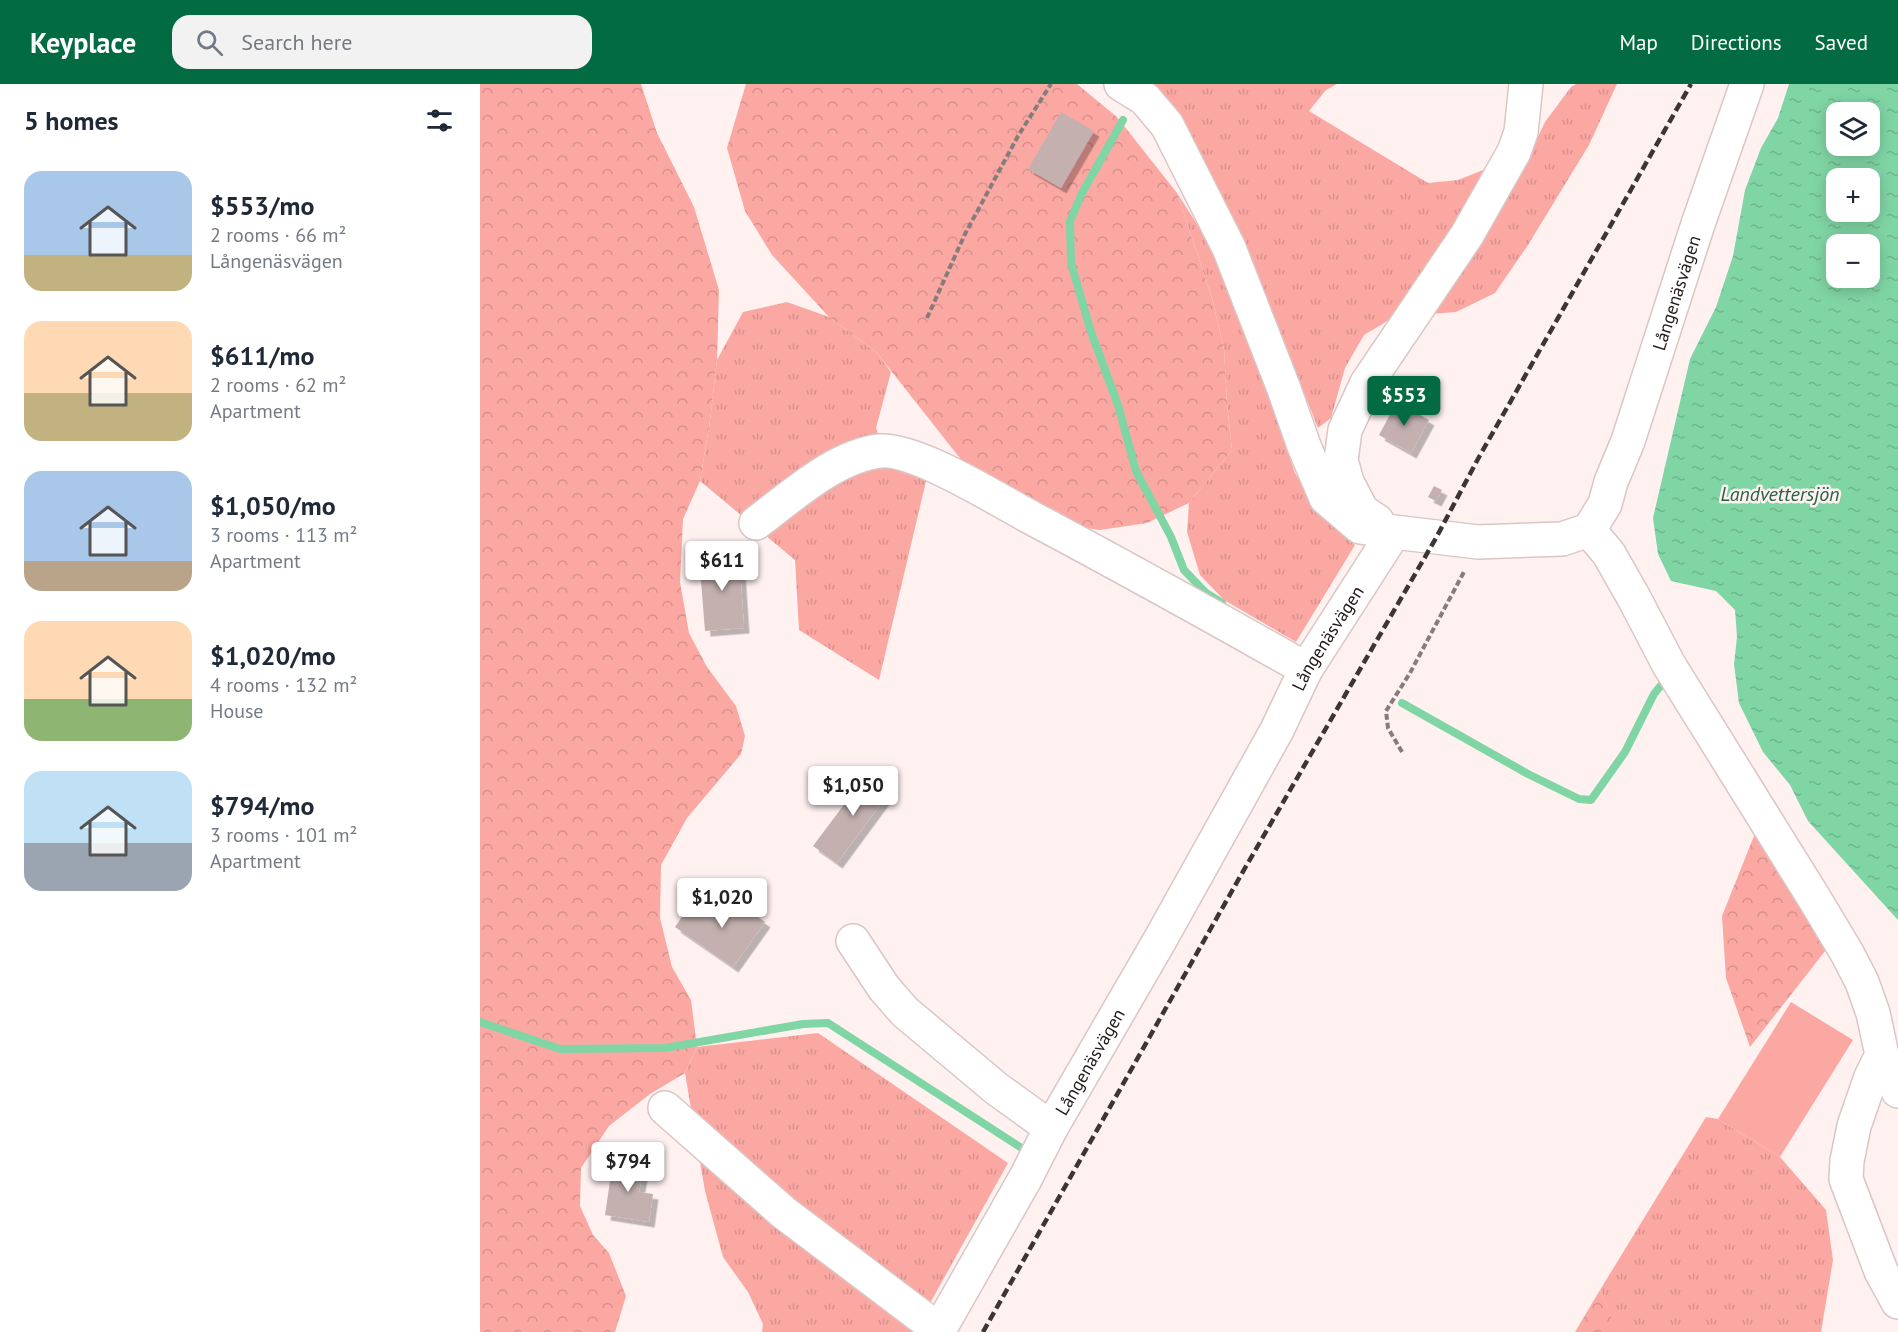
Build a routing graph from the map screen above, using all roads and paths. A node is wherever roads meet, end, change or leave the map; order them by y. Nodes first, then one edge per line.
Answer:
1 (1051, 84) edge
2 (1121, 84) edge
3 (1526, 84) edge
4 (1747, 84) edge
5 (927, 318) dead end
6 (756, 523) dead end
7 (1589, 530) junction
8 (1394, 532) junction
9 (1478, 542) junction
10 (1306, 669) junction
11 (1402, 752) dead end
12 (854, 941) dead end
13 (1882, 1055) junction
14 (1898, 1091) edge
15 (665, 1108) dead end
16 (1051, 1128) junction
17 (1898, 1302) edge
18 (939, 1331) edge

1 - 5 path
2 - 8 street
3 - 8 street
4 - 7 street, Långenäsvägen
6 - 10 street
7 - 9 street
7 - 13 street
8 - 9 street
8 - 10 street, Långenäsvägen
9 - 11 path
10 - 16 street, Långenäsvägen
12 - 16 street
13 - 14 street
13 - 17 street
15 - 18 street
16 - 18 street, Långenäsvägen

